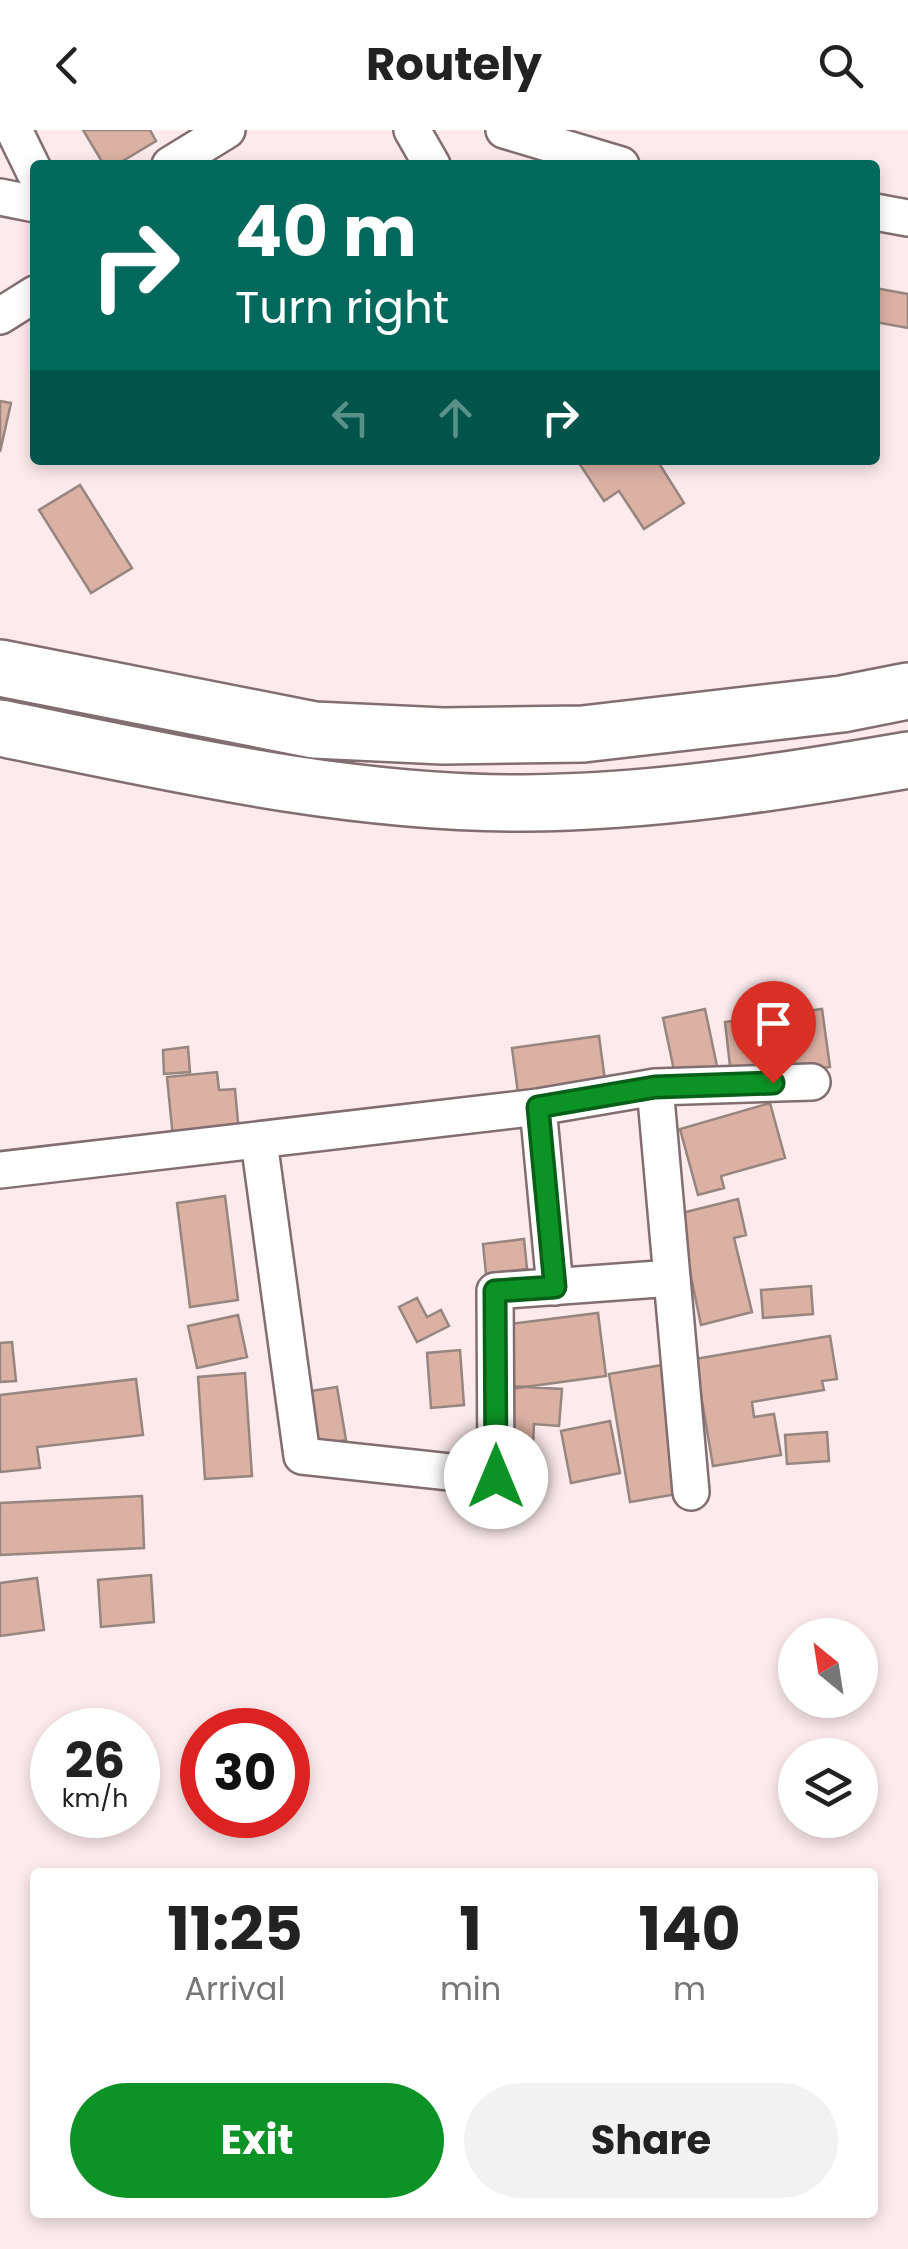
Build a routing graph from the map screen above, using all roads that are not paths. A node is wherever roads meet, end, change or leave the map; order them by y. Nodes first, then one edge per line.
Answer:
1 (14, 130) edge
2 (227, 130) edge
3 (412, 130) edge
4 (504, 130) edge
5 (544, 135) edge
6 (178, 160) edge
7 (429, 160) edge
8 (609, 160) edge
9 (30, 163) edge
10 (0, 196) edge
11 (30, 203) edge
12 (880, 213) edge
13 (908, 218) edge
14 (30, 297) edge
15 (0, 316) edge
16 (0, 668) edge
17 (908, 690) edge
18 (0, 728) edge
19 (908, 760) edge
20 (812, 1082) dead end
21 (655, 1087) junction
22 (538, 1107) junction
23 (259, 1141) junction
24 (0, 1170) edge
25 (672, 1278) junction
26 (555, 1287) junction
27 (691, 1492) dead end

1 - 9 street
2 - 6 street
3 - 7 street
4 - 5 street
5 - 8 street
10 - 11 street
12 - 13 street
14 - 15 street
16 - 17 highway
18 - 19 highway
20 - 21 street
21 - 22 street
21 - 25 street
22 - 23 street
22 - 26 street
23 - 24 street
23 - 26 street
25 - 26 street
25 - 27 street

